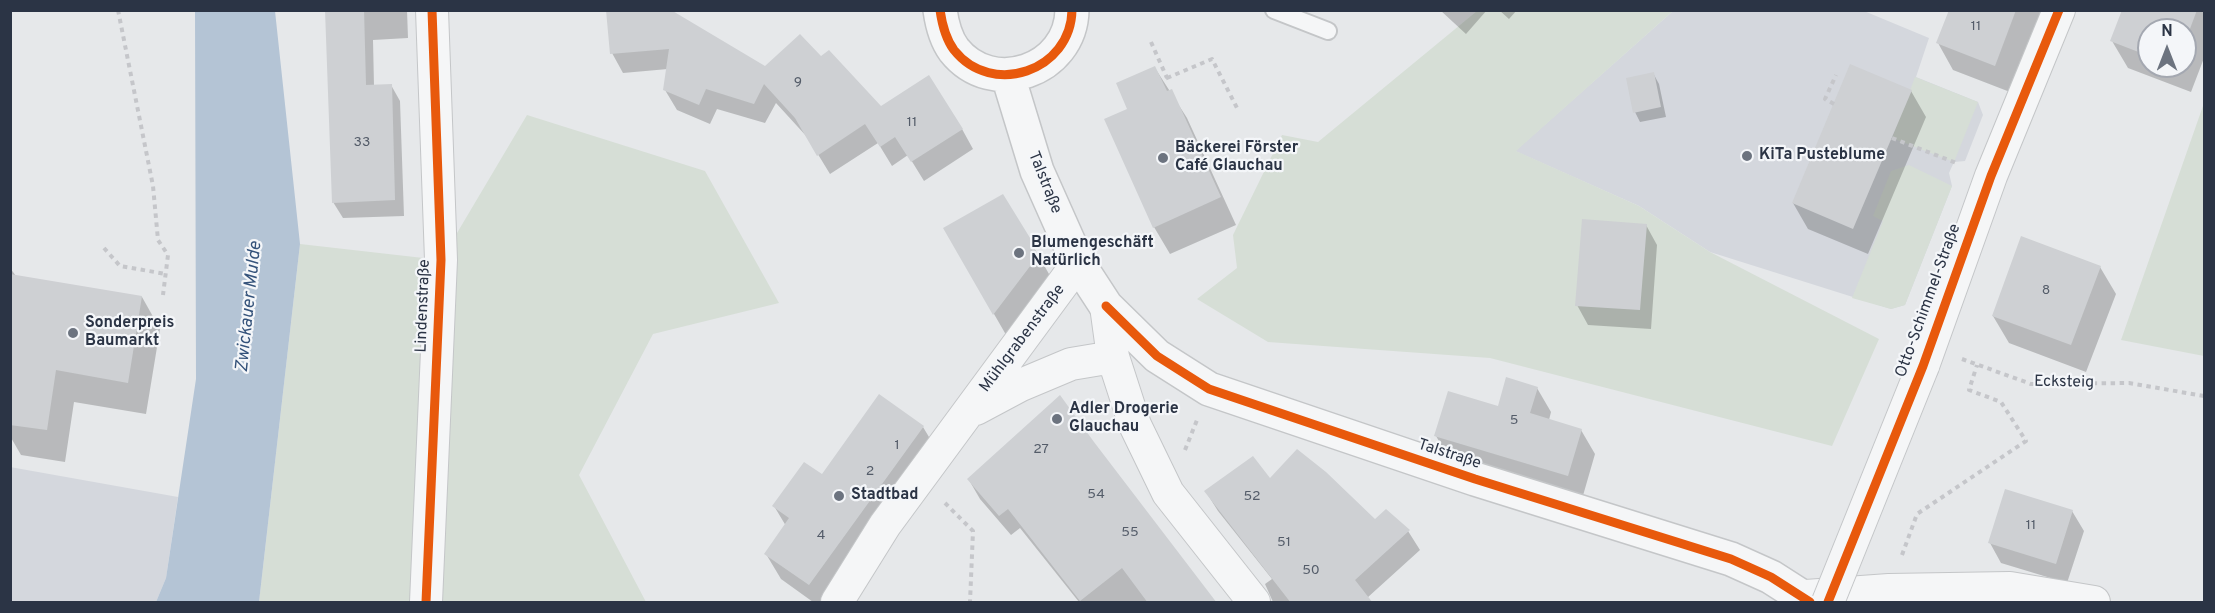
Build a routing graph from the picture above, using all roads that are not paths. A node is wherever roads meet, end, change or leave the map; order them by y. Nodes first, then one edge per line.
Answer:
1 (432, 10) edge
2 (940, 10) edge
3 (1072, 10) edge
4 (1274, 10) edge
5 (2059, 10) edge
6 (1328, 31) dead end
7 (1008, 76) junction
8 (1078, 263) junction
9 (1106, 306) junction
10 (1113, 357) junction
11 (967, 414) junction
12 (1814, 600) edge
13 (426, 603) edge
14 (837, 603) edge
15 (1254, 603) edge
16 (2094, 603) edge

1 - 13 street, Lindenstraße
2 - 7 street
3 - 7 street
4 - 6 lane
5 - 12 street, Otto-Schimmel-Straße, bridge
7 - 8 street, Talstraße
8 - 9 street, Talstraße
8 - 11 street, Mühlgrabenstraße
9 - 10 street
9 - 12 street, Talstraße
10 - 11 street, Mühlgrabenstraße
10 - 15 street
11 - 14 street, Mühlgrabenstraße
12 - 16 street

